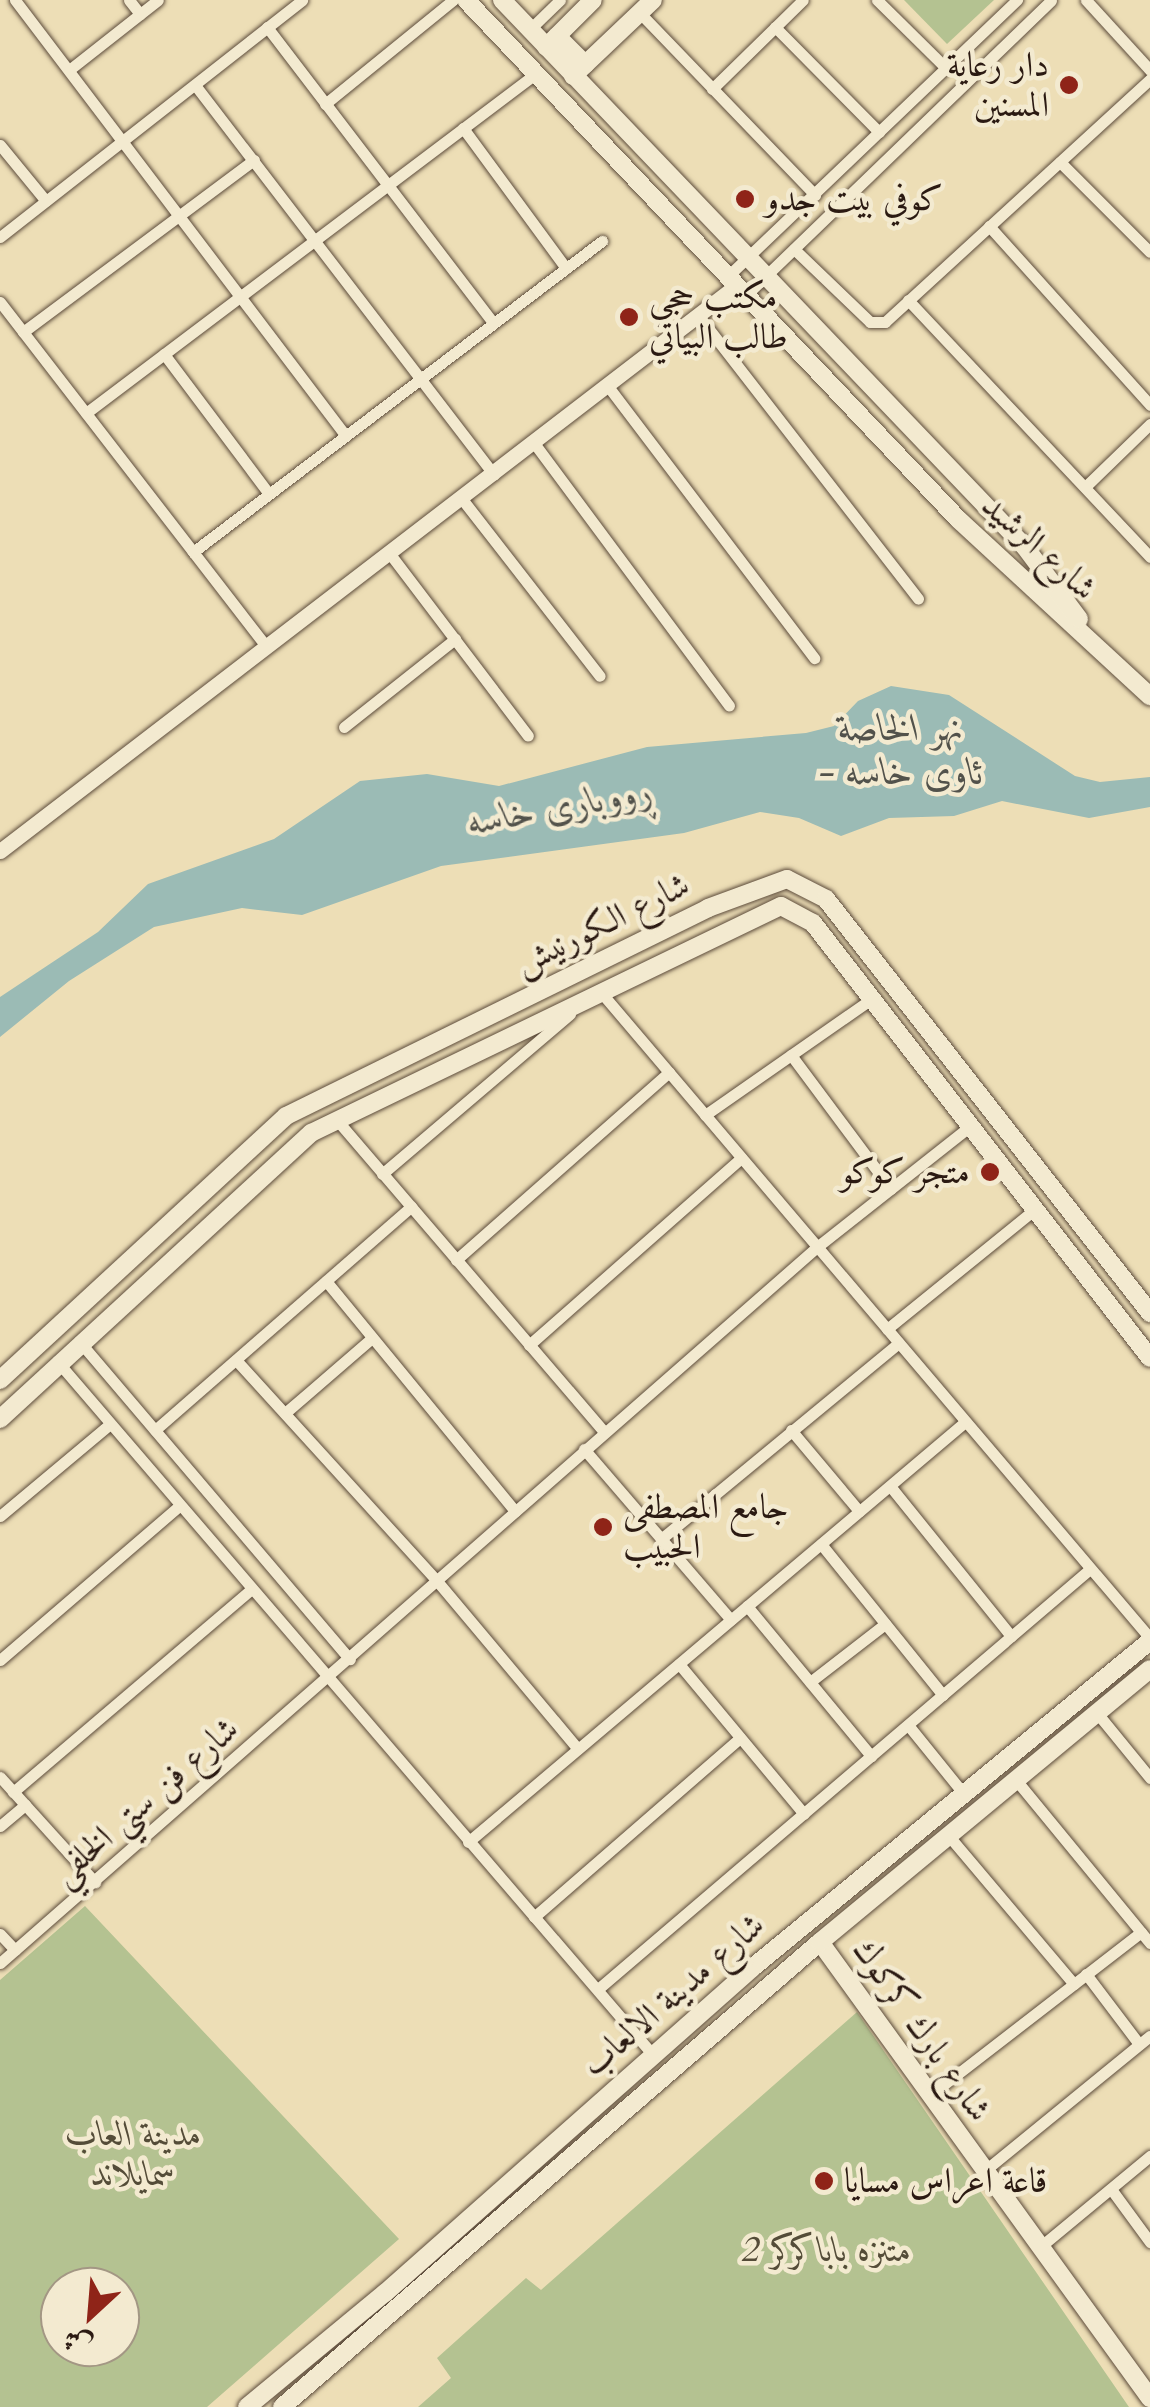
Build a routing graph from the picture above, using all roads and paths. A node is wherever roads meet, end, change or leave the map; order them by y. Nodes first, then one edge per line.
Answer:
1 (15, 0) edge
2 (128, 0) edge
3 (158, 0) edge
4 (302, 0) edge
5 (453, 0) edge
6 (466, 0) edge
7 (502, 0) edge
8 (560, 0) edge
9 (593, 0) edge
10 (803, 0) edge
11 (877, 0) edge
12 (1017, 0) edge
13 (1051, 0) edge
14 (1086, 0) edge
15 (646, 6) edge
16 (140, 14) junction
17 (268, 27) junction
18 (775, 27) junction
19 (530, 30) junction
20 (551, 41) junction
21 (945, 67) junction
22 (69, 70) junction
23 (579, 70) junction
24 (535, 74) junction
25 (1149, 78) edge
26 (194, 84) junction
27 (712, 89) junction
28 (325, 104) junction
29 (463, 128) junction
30 (879, 132) junction
31 (122, 141) junction
32 (0, 145) edge
33 (254, 160) junction
34 (1060, 162) junction
35 (826, 183) junction
36 (387, 186) junction
37 (814, 195) junction
38 (46, 201) junction
39 (843, 201) junction
40 (179, 216) junction
41 (989, 226) junction
42 (0, 237) edge
43 (316, 239) junction
44 (602, 241) dead end
45 (794, 249) junction
46 (1150, 252) edge
47 (747, 259) junction
48 (566, 268) junction
49 (764, 278) junction
50 (737, 285) junction
51 (240, 296) junction
52 (908, 300) junction
53 (0, 302) edge
54 (698, 315) junction
55 (494, 323) junction
56 (24, 332) junction
57 (164, 354) junction
58 (420, 379) junction
59 (607, 385) junction
60 (1150, 405) edge
61 (86, 412) junction
62 (1150, 424) edge
63 (346, 436) junction
64 (534, 443) junction
65 (494, 475) junction
66 (1084, 487) junction
67 (270, 494) junction
68 (462, 499) junction
69 (193, 552) junction
70 (390, 554) junction
71 (1150, 557) edge
72 (918, 599) dead end
73 (454, 639) junction
74 (1094, 640) junction
75 (266, 646) junction
76 (814, 658) dead end
77 (600, 676) dead end
78 (1150, 696) edge
79 (729, 706) dead end
80 (344, 727) dead end
81 (528, 736) dead end
82 (0, 851) edge
83 (598, 990) junction
84 (873, 998) junction
85 (791, 1055) junction
86 (669, 1072) junction
87 (705, 1115) junction
88 (336, 1120) junction
89 (970, 1126) junction
90 (741, 1158) junction
91 (223, 1172) junction
92 (382, 1174) junction
93 (892, 1188) junction
94 (243, 1193) junction
95 (411, 1207) junction
96 (1034, 1210) junction
97 (818, 1247) junction
98 (456, 1260) junction
99 (1114, 1267) junction
100 (326, 1282) junction
101 (1092, 1283) junction
102 (1150, 1312) edge
103 (887, 1329) junction
104 (372, 1338) junction
105 (79, 1341) junction
106 (899, 1343) junction
107 (528, 1345) junction
108 (1150, 1358) edge
109 (236, 1360) junction
110 (57, 1361) junction
111 (0, 1380) edge
112 (285, 1414) junction
113 (0, 1419) edge
114 (965, 1422) junction
115 (110, 1424) junction
116 (155, 1430) junction
117 (791, 1430) junction
118 (604, 1432) junction
119 (584, 1450) junction
120 (890, 1486) junction
121 (179, 1506) junction
122 (860, 1511) junction
123 (514, 1512) junction
124 (0, 1516) edge
125 (661, 1539) junction
126 (820, 1544) junction
127 (1090, 1569) junction
128 (437, 1581) junction
129 (250, 1590) junction
130 (747, 1606) junction
131 (731, 1620) junction
132 (885, 1624) junction
133 (1012, 1636) junction
134 (1150, 1640) edge
135 (350, 1659) junction
136 (0, 1660) edge
137 (679, 1664) junction
138 (1150, 1669) edge
139 (326, 1680) junction
140 (810, 1682) junction
141 (943, 1694) junction
142 (1096, 1713) junction
143 (908, 1724) junction
144 (740, 1738) junction
145 (578, 1749) junction
146 (871, 1756) junction
147 (0, 1777) edge
148 (1150, 1778) edge
149 (1016, 1780) junction
150 (13, 1792) junction
151 (964, 1793) junction
152 (26, 1805) junction
153 (804, 1814) junction
154 (0, 1826) edge
155 (948, 1836) junction
156 (468, 1842) junction
157 (875, 1866) junction
158 (95, 1882) junction
159 (890, 1884) junction
160 (534, 1916) junction
161 (1141, 1932) junction
162 (0, 1934) edge
163 (820, 1942) junction
164 (1150, 1944) edge
165 (15, 1950) junction
166 (0, 1964) edge
167 (1086, 1974) junction
168 (1074, 1984) junction
169 (598, 1989) junction
170 (1145, 2040) edge
171 (653, 2055) junction
172 (929, 2096) junction
173 (578, 2122) junction
174 (594, 2138) junction
175 (1150, 2156) edge
176 (983, 2172) junction
177 (1111, 2189) junction
178 (1150, 2242) edge
179 (1040, 2248) junction
180 (1150, 2398) edge
181 (247, 2407) edge
182 (282, 2407) edge

1 - 22 street
2 - 16 street
3 - 16 street
4 - 17 street
5 - 28 street
6 - 24 main road, شارع الرشيد
7 - 19 main road, شارع الرشيد
8 - 19 street
9 - 20 main road
10 - 18 street
11 - 21 street
12 - 21 street
13 - 39 street
14 - 25 street
15 - 23 main road
15 - 27 street
16 - 22 street
17 - 26 street
17 - 28 street
18 - 27 street
18 - 30 street
19 - 20 main road, شارع الرشيد
20 - 23 main road, شارع الرشيد
21 - 30 street
22 - 31 street
23 - 47 main road, شارع الرشيد
24 - 29 street
24 - 50 main road, شارع الرشيد
25 - 34 street
26 - 31 street
26 - 33 street
27 - 37 street
28 - 36 street
29 - 36 street
29 - 48 street
30 - 35 street
31 - 38 street
31 - 40 street
32 - 38 street
33 - 40 street
33 - 43 street
34 - 41 street
34 - 46 street
35 - 37 street
35 - 39 street
36 - 43 street
36 - 55 street
37 - 47 street
38 - 42 street
39 - 45 street
40 - 51 street
40 - 56 street
41 - 52 street
41 - 60 street
43 - 51 street
43 - 58 street
44 - 48 street
45 - 49 street
45 - 52 street
47 - 49 main road, شارع الرشيد
47 - 50 street
48 - 55 street
49 - 50 street
49 - 74 main road, شارع الرشيد
50 - 54 street
50 - 74 main road, شارع الرشيد
51 - 57 street
51 - 63 street
52 - 66 street
53 - 56 street
54 - 59 street
54 - 72 street
55 - 58 street
56 - 61 street
57 - 61 street
57 - 67 street
58 - 63 street
58 - 65 street
59 - 64 street
59 - 76 street
61 - 69 street
62 - 66 street
63 - 67 street
64 - 65 street
64 - 79 street
65 - 68 street
66 - 71 street
67 - 69 street
68 - 70 street
68 - 77 street
69 - 75 street
70 - 73 street
70 - 75 street
73 - 80 street
73 - 81 street
74 - 78 main road
75 - 82 street
83 - 84 main road, شارع الكورنيش
83 - 86 street
83 - 88 main road, شارع الكورنيش
83 - 92 street
84 - 85 street
84 - 89 main road, شارع الكورنيش
85 - 87 street
85 - 93 street
86 - 87 street
86 - 98 street
87 - 90 street
88 - 92 street
88 - 94 main road, شارع الكورنيش
89 - 93 street, شارع فن ستي الخلفي
89 - 96 main road, شارع الكورنيش
90 - 97 street
90 - 107 street
91 - 94 main road
91 - 99 main road, شارع الكورنيش
91 - 111 main road, شارع الكورنيش
92 - 95 street
93 - 97 street, شارع فن ستي الخلفي
94 - 105 main road, شارع الكورنيش
95 - 98 street
95 - 100 street
96 - 101 main road, شارع الكورنيش
96 - 103 street
97 - 103 street
97 - 118 street, شارع فن ستي الخلفي
98 - 107 street
99 - 101 main road
99 - 102 main road, شارع الكورنيش
100 - 104 street
100 - 109 street
101 - 108 main road, شارع الكورنيش
103 - 106 street
104 - 112 street
104 - 123 street
105 - 110 main road, شارع الكورنيش
105 - 116 street
106 - 114 street
106 - 117 street
107 - 118 street
109 - 112 street
109 - 116 street
110 - 113 main road, شارع الكورنيش
110 - 115 street
112 - 128 street
114 - 120 street
114 - 127 street
115 - 121 street
115 - 124 street
116 - 135 street
117 - 122 street
117 - 125 street
118 - 119 street, شارع فن ستي الخلفي
119 - 123 street, شارع فن ستي الخلفي
119 - 125 street
120 - 122 street
120 - 133 street
121 - 129 street
121 - 136 street
122 - 126 street
123 - 128 street, شارع فن ستي الخلفي
125 - 131 street
126 - 130 street
126 - 132 street
127 - 133 street
127 - 134 street
128 - 135 street, شارع فن ستي الخلفي
128 - 145 street
129 - 139 street
129 - 150 street
130 - 131 street
130 - 140 street
131 - 137 street
132 - 140 street
132 - 141 street
133 - 141 street
134 - 151 main road, شارع مدينة الالعاب
135 - 139 street, شارع فن ستي الخلفي
137 - 144 street
137 - 145 street
138 - 142 main road, شارع مدينة الالعاب
139 - 156 street
139 - 158 street, شارع فن ستي الخلفي
140 - 146 street
141 - 143 street
142 - 148 street
142 - 149 main road, شارع مدينة الالعاب
143 - 146 street
143 - 151 street
144 - 153 street
144 - 160 street
145 - 156 street
146 - 153 street
147 - 150 street
149 - 155 main road, شارع مدينة الالعاب
149 - 161 street
150 - 152 street
151 - 157 main road, شارع مدينة الالعاب
152 - 154 street
152 - 158 street
153 - 169 street
155 - 159 main road, شارع مدينة الالعاب
155 - 168 street
156 - 160 street
157 - 159 main road
157 - 171 main road, شارع مدينة الالعاب
158 - 165 street, شارع فن ستي الخلفي
159 - 163 main road, شارع مدينة الالعاب
160 - 169 street
161 - 164 street
161 - 167 street
162 - 165 street
163 - 172 main road, شارع بارك كركوك
163 - 174 main road, شارع مدينة الالعاب
165 - 166 street, شارع فن ستي الخلفي
167 - 168 street
167 - 170 street
168 - 172 street
169 - 171 street
170 - 176 street
171 - 173 main road, شارع مدينة الالعاب
172 - 176 main road, شارع بارك كركوك
173 - 174 main road
173 - 181 main road, شارع مدينة الالعاب
174 - 182 main road, شارع مدينة الالعاب
175 - 177 street
176 - 179 main road, شارع بارك كركوك
177 - 178 street
177 - 179 street
179 - 180 main road, شارع بارك كركوك

